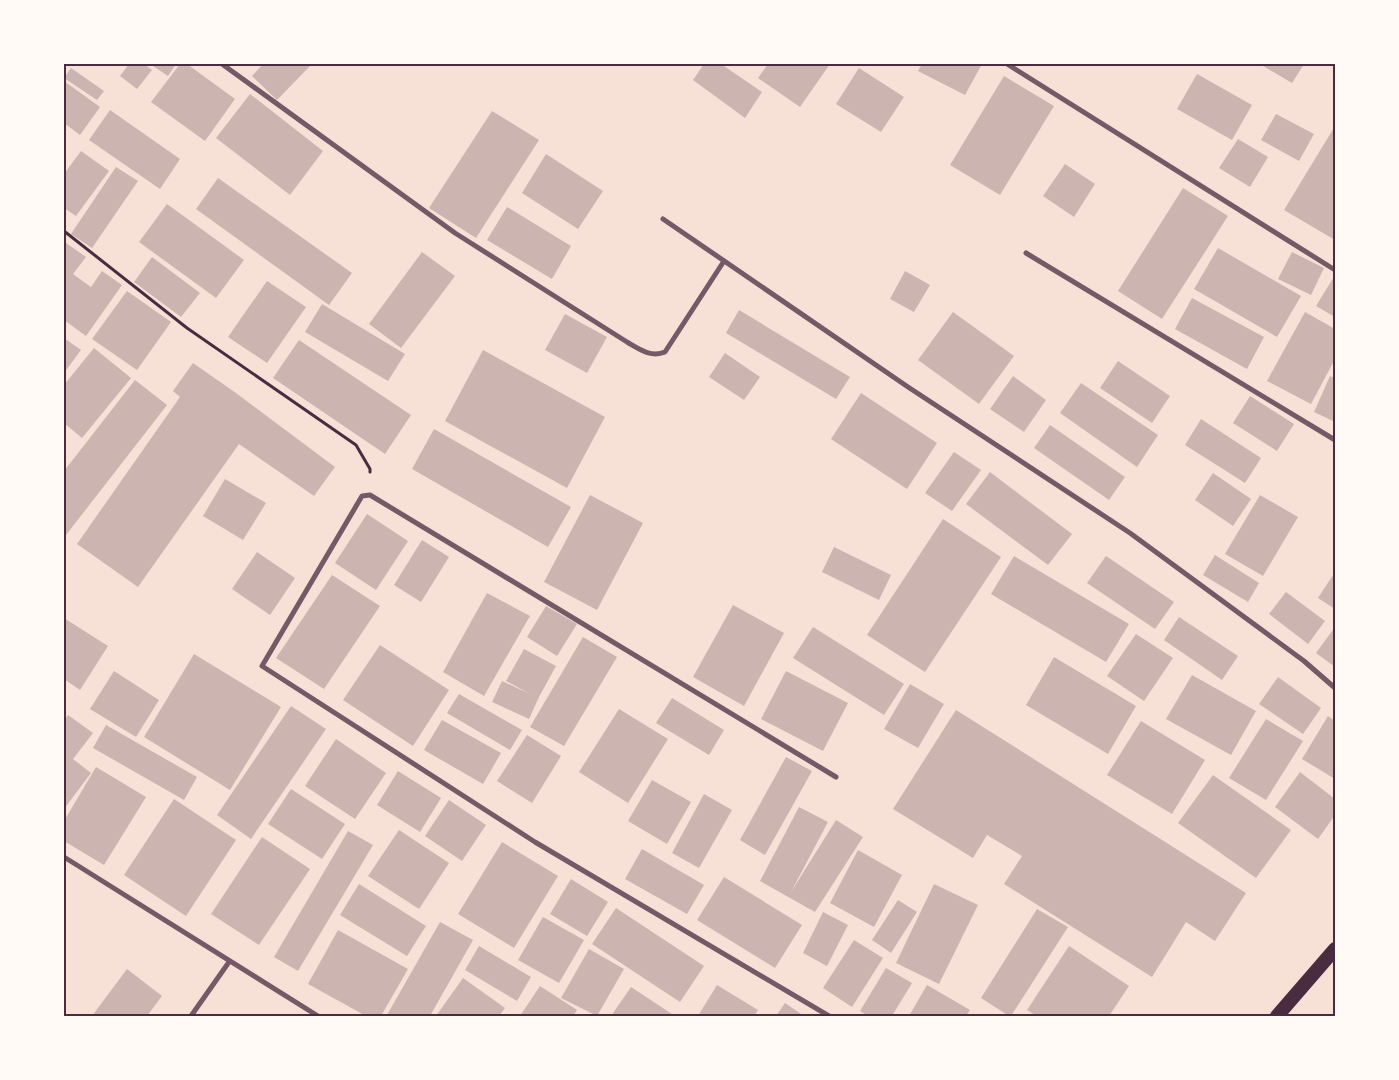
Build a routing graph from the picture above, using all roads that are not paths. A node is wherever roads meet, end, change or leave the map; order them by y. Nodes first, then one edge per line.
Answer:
1 (222, 64) edge
2 (1007, 64) edge
3 (663, 219) dead end
4 (1026, 253) dead end
5 (724, 261) junction
6 (1335, 270) edge
7 (1335, 440) edge
8 (1335, 688) edge
9 (836, 777) dead end
10 (64, 857) edge
11 (1335, 949) edge
12 (229, 962) junction
13 (192, 1016) edge
14 (318, 1016) edge
15 (829, 1016) edge
16 (1277, 1016) edge

1 - 5 street
2 - 6 street
3 - 5 street
4 - 7 street
5 - 8 street
9 - 15 street
10 - 12 street
11 - 16 highway
12 - 13 street
12 - 14 street

